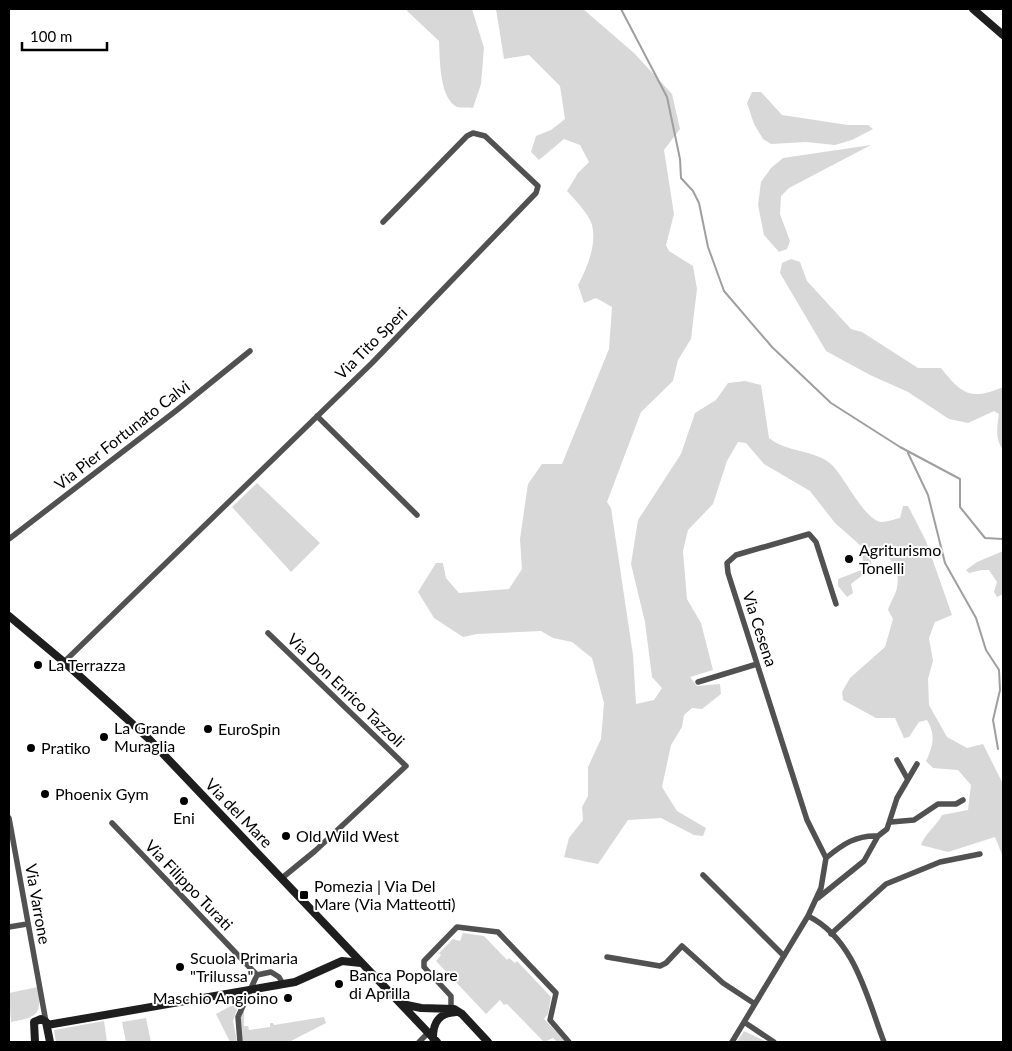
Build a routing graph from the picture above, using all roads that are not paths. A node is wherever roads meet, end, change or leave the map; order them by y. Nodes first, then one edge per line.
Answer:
1 (973, 9) edge
2 (1003, 35) edge
3 (383, 222) dead end
4 (250, 351) dead end
5 (317, 416) junction
6 (417, 515) dead end
7 (9, 539) edge
8 (836, 604) dead end
9 (9, 616) edge
10 (268, 633) dead end
11 (64, 662) junction
12 (757, 664) junction
13 (698, 682) dead end
14 (897, 760) dead end
15 (917, 764) dead end
16 (907, 778) junction
17 (963, 800) dead end
18 (9, 818) edge
19 (891, 822) junction
20 (112, 823) dead end
21 (878, 836) junction
22 (980, 854) dead end
23 (826, 858) junction
24 (703, 875) dead end
25 (282, 878) junction
26 (816, 900) junction
27 (808, 916) junction
28 (27, 924) junction
29 (9, 927) edge
30 (831, 934) junction
31 (342, 942) junction
32 (784, 956) junction
33 (607, 957) dead end
34 (338, 962) junction
35 (362, 964) junction
36 (257, 975) junction
37 (283, 984) junction
38 (250, 990) junction
39 (41, 995) junction
40 (400, 1003) junction
41 (755, 1004) junction
42 (422, 1008) junction
43 (455, 1010) junction
44 (409, 1013) junction
45 (34, 1022) junction
46 (744, 1022) junction
47 (46, 1023) junction
48 (419, 1024) junction
49 (433, 1038) edge
50 (35, 1042) edge
51 (50, 1042) edge
52 (240, 1042) edge
53 (419, 1042) edge
54 (488, 1042) edge
55 (569, 1042) edge
56 (732, 1042) edge
57 (774, 1042) edge
58 (884, 1042) edge

1 - 2 main road
3 - 5 street, Via Tito Speri
4 - 7 street, Via Pier Fortunato Calvi
5 - 6 street
5 - 11 street, Via Tito Speri
8 - 12 street, Via Cesena
9 - 11 main road, Via del Mare
10 - 25 street, Via Don Enrico Tazzoli
11 - 25 main road, Via del Mare
12 - 13 street
12 - 23 street, Via Cesena
14 - 16 street
15 - 16 street
16 - 19 street
17 - 19 street
18 - 28 street, Via Varrone
19 - 21 street
20 - 36 street, Via Filippo Turati
21 - 23 street
21 - 26 street
22 - 30 street
23 - 26 street
24 - 32 street
25 - 31 main road, Via del Mare
26 - 27 street
27 - 30 street
27 - 32 street
28 - 29 street
28 - 39 street, Via Varrone
30 - 58 street
31 - 34 main road
31 - 35 main road, Via del Mare
32 - 41 street
33 - 41 street
34 - 35 main road
34 - 37 main road
35 - 40 main road, Via del Mare
36 - 37 street
36 - 38 street
37 - 38 main road
38 - 47 main road
38 - 52 street
39 - 45 street, Via Varrone
39 - 47 street, Via Varrone
40 - 42 main road
40 - 44 main road, Via del Mare
41 - 46 street
42 - 43 main road
42 - 44 main road
42 - 48 main road
43 - 49 main road
43 - 54 main road
43 - 55 street
44 - 48 main road, Via del Mare
45 - 47 main road
45 - 50 main road
46 - 56 street
46 - 57 street
47 - 51 main road, Via Varrone
48 - 49 main road, Via del Mare
49 - 53 street

